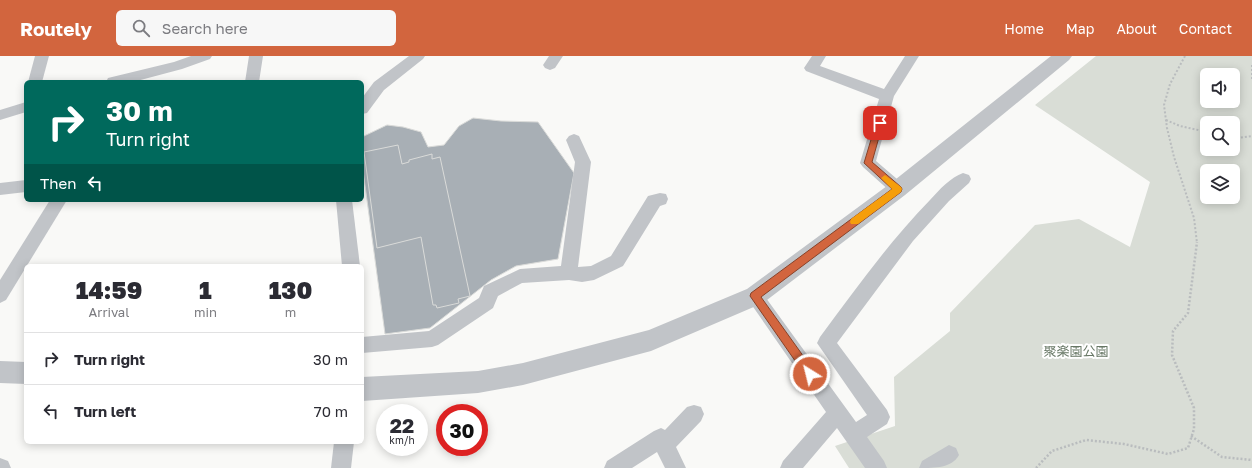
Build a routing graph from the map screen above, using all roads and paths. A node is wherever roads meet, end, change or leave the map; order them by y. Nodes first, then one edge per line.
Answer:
1 (42, 56) edge
2 (205, 56) edge
3 (418, 56) edge
4 (819, 56) edge
5 (912, 56) edge
6 (1063, 56) edge
7 (1185, 56) edge
8 (252, 57) edge
9 (1252, 65) edge
10 (35, 80) edge
11 (121, 80) edge
12 (252, 80) edge
13 (1252, 80) edge
14 (887, 96) junction
15 (364, 106) edge
16 (24, 108) edge
17 (0, 115) edge
18 (1166, 120) junction
19 (1200, 130) edge
20 (1252, 136) edge
21 (1240, 137) edge
22 (574, 140) dead end
23 (963, 179) dead end
24 (24, 186) edge
25 (0, 189) edge
26 (898, 189) junction
27 (660, 199) dead end
28 (58, 202) edge
29 (344, 202) edge
30 (351, 264) edge
31 (569, 273) junction
32 (0, 295) edge
33 (755, 296) junction
34 (364, 345) edge
35 (0, 372) edge
36 (24, 373) edge
37 (364, 389) edge
38 (838, 413) junction
39 (694, 414) dead end
40 (854, 435) junction
41 (1191, 436) junction
42 (344, 444) edge
43 (664, 445) junction
44 (949, 455) dead end
45 (1252, 460) edge
46 (341, 468) edge
47 (614, 468) edge
48 (676, 468) edge
49 (790, 468) edge
50 (877, 468) edge
51 (929, 468) edge
52 (1036, 468) edge

1 - 10 street
2 - 11 street
3 - 15 street
4 - 14 street
5 - 14 street
6 - 26 street
7 - 18 path
8 - 12 street
9 - 13 path
14 - 26 street
16 - 17 street
18 - 19 path
18 - 41 path
20 - 21 path
22 - 31 street
23 - 40 street
24 - 25 street
26 - 33 street
27 - 31 street
28 - 32 street
29 - 30 street
31 - 34 street
33 - 37 street
33 - 38 street
35 - 36 street
38 - 40 street
38 - 49 street
39 - 43 street
40 - 50 street
41 - 45 path
41 - 52 path
42 - 46 street
43 - 47 street
43 - 48 street
44 - 51 street

